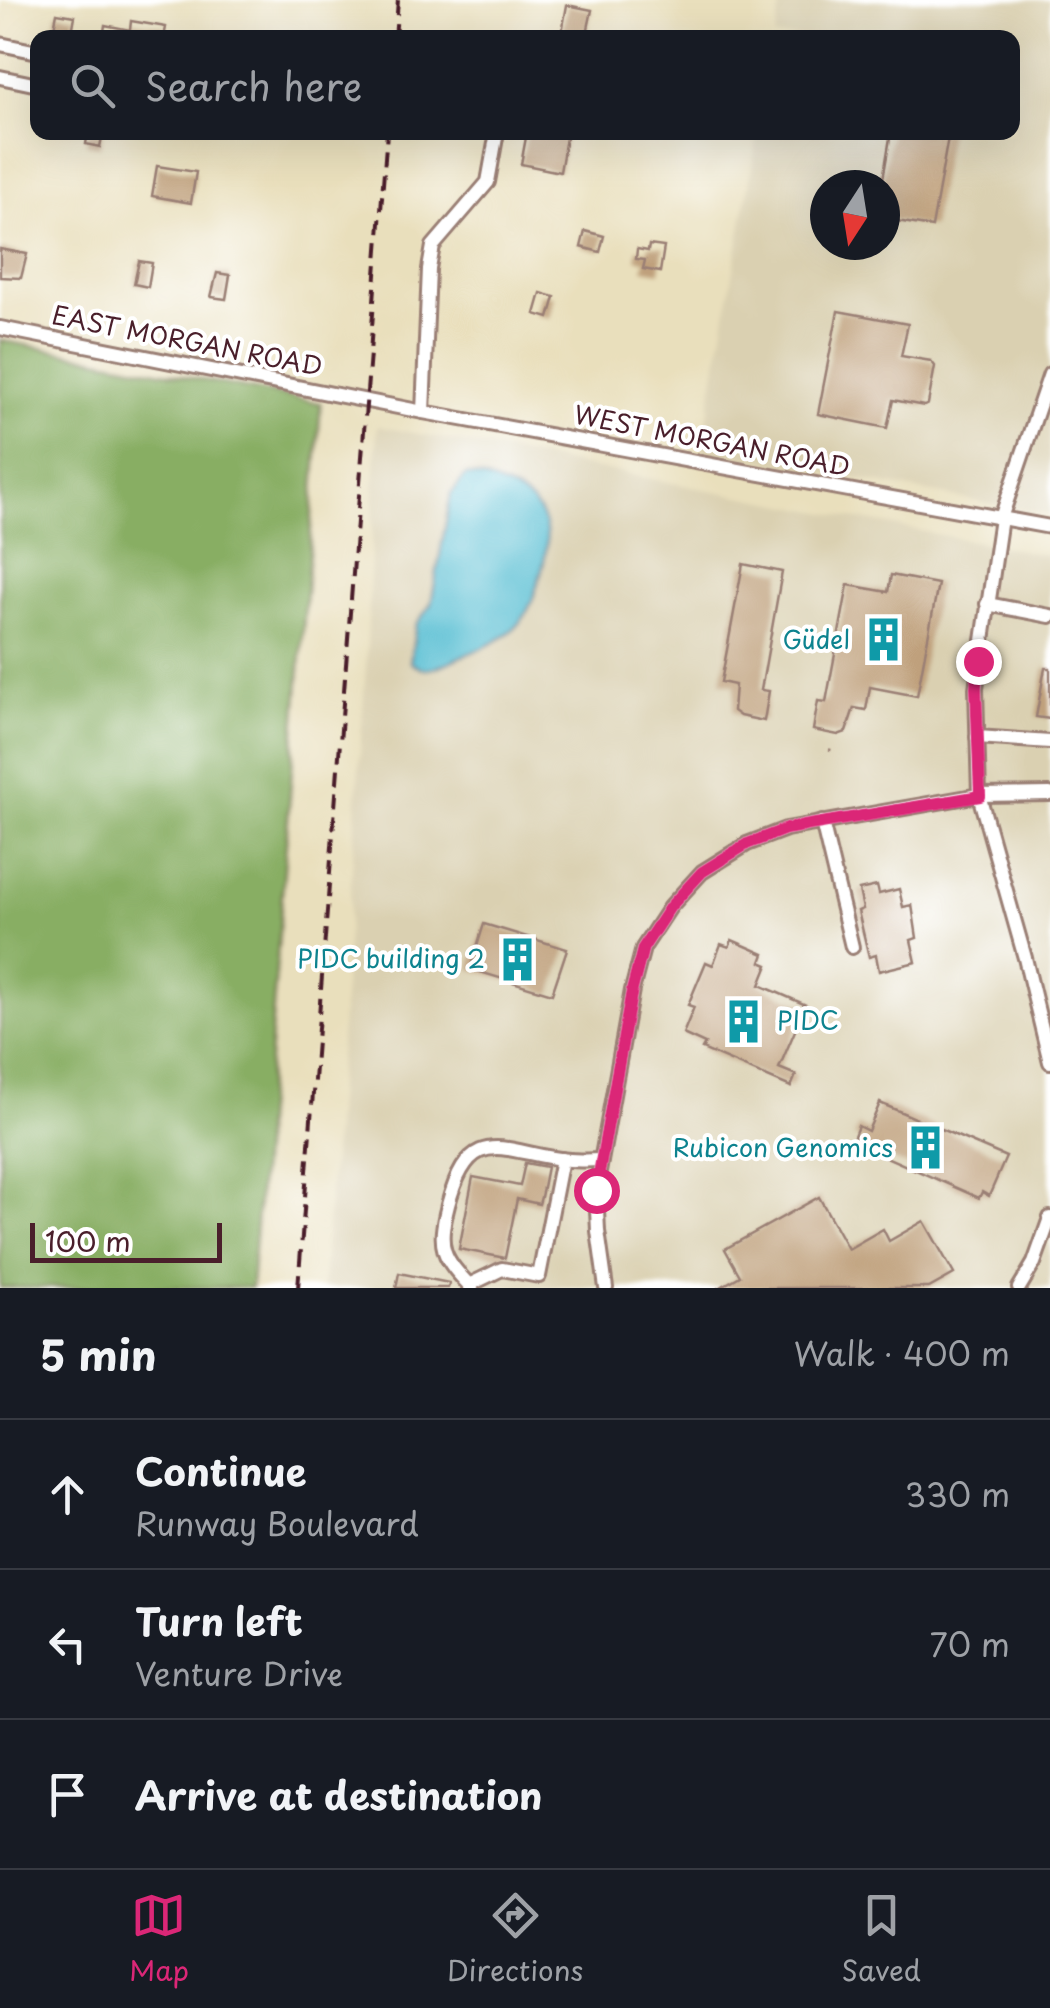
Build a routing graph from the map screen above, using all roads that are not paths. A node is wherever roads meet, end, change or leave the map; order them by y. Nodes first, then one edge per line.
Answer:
1 (0, 44) edge
2 (30, 50) edge
3 (0, 77) edge
4 (30, 83) edge
5 (496, 140) edge
6 (0, 328) edge
7 (1050, 374) edge
8 (365, 399) joint
9 (424, 412) junction
10 (1001, 518) junction
11 (1050, 527) edge
12 (986, 604) junction
13 (1050, 616) edge
14 (977, 738) junction
15 (1050, 742) edge
16 (1050, 794) edge
17 (980, 796) junction
18 (822, 822) junction
19 (852, 948) dead end
20 (1050, 1062) edge
21 (562, 1159) junction
22 (601, 1160) junction
23 (1050, 1218) edge
24 (1046, 1248) edge
25 (470, 1287) edge
26 (606, 1288) edge
27 (1019, 1288) edge

1 - 2 street
3 - 4 street
5 - 9 street
6 - 8 street, EAST MORGAN ROAD
7 - 10 street
8 - 9 street, WEST MORGAN ROAD
9 - 10 street, WEST MORGAN ROAD
10 - 11 street, WEST MORGAN ROAD
10 - 12 street
12 - 13 street
12 - 14 street
14 - 15 street
14 - 17 street
16 - 17 street
17 - 18 street
17 - 20 street
18 - 19 street
18 - 22 street
21 - 22 street
21 - 25 street
21 - 25 street
22 - 26 street
23 - 24 street
24 - 27 street

